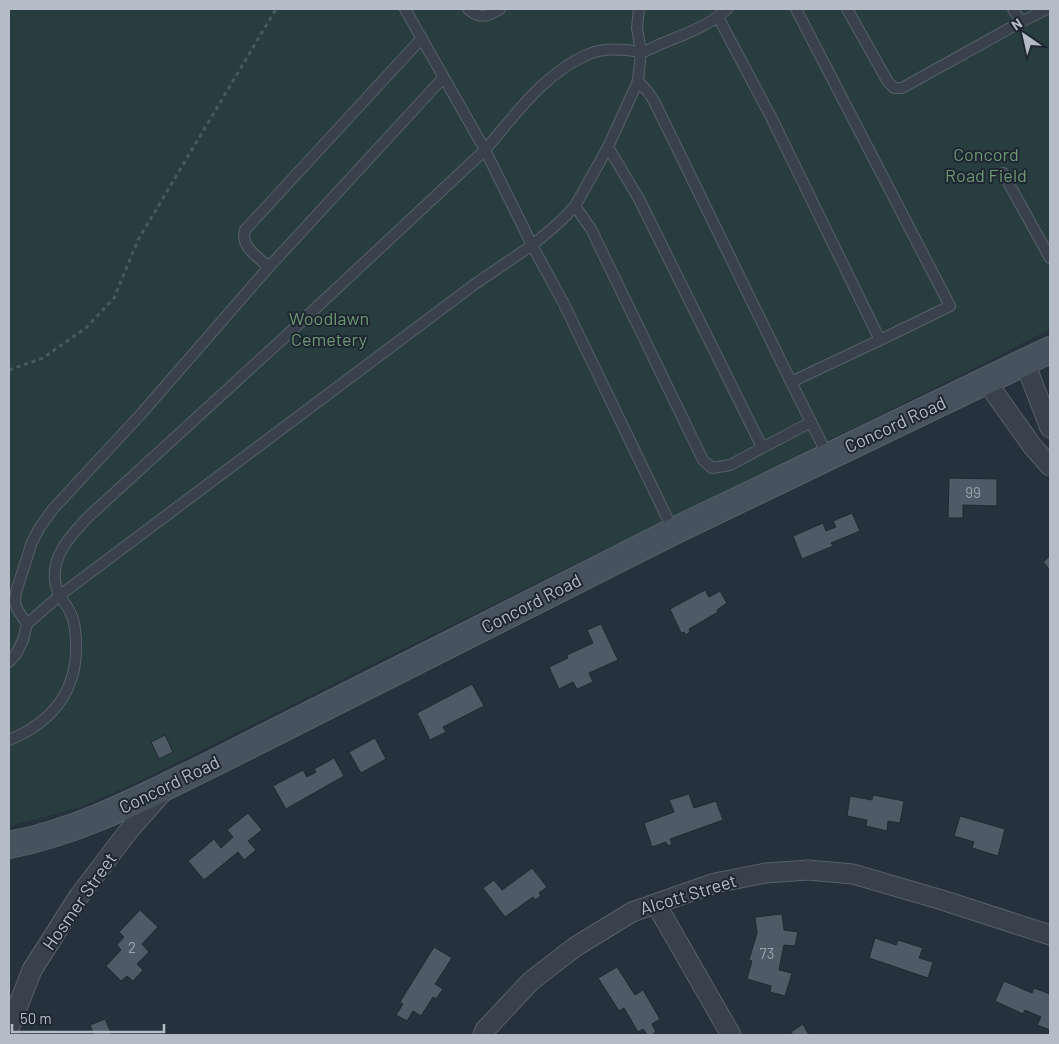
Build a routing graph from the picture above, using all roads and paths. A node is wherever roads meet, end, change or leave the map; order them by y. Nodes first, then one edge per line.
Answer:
1 (276, 9) edge
2 (405, 9) edge
3 (468, 9) edge
4 (500, 9) edge
5 (639, 9) edge
6 (727, 9) edge
7 (796, 9) edge
8 (847, 9) edge
9 (1013, 9) edge
10 (1047, 9) edge
11 (718, 17) junction
12 (1021, 22) junction
13 (422, 38) junction
14 (641, 52) junction
15 (443, 78) junction
16 (638, 80) junction
17 (608, 147) junction
18 (486, 150) junction
19 (1003, 173) dead end
20 (575, 206) junction
21 (532, 245) junction
22 (1050, 258) edge
23 (269, 267) junction
24 (880, 340) junction
25 (1050, 350) edge
26 (1025, 363) junction
27 (9, 370) edge
28 (791, 382) junction
29 (986, 382) junction
30 (811, 422) junction
31 (1050, 428) edge
32 (762, 447) junction
33 (828, 456) junction
34 (1050, 466) edge
35 (674, 531) junction
36 (59, 596) junction
37 (27, 624) junction
38 (9, 662) edge
39 (9, 740) edge
40 (169, 784) junction
41 (9, 844) edge
42 (656, 904) junction
43 (1050, 935) edge
44 (9, 1029) edge
45 (483, 1035) edge
46 (731, 1035) edge

1 - 27 path
2 - 13 lane
3 - 4 lane
5 - 14 lane
6 - 11 lane
7 - 24 lane
8 - 12 lane
9 - 12 lane
10 - 12 lane
11 - 14 lane
11 - 24 lane
13 - 15 lane
13 - 23 lane
14 - 16 lane
14 - 18 lane
15 - 18 lane
15 - 23 lane
16 - 17 lane
16 - 28 lane
17 - 20 lane
17 - 32 lane
18 - 21 lane
18 - 36 lane
19 - 22 lane
20 - 21 lane
20 - 32 lane
21 - 35 lane
21 - 36 lane
23 - 37 lane
24 - 28 lane
25 - 26 street, Concord Road
26 - 29 street, Concord Road
26 - 31 street
28 - 30 lane
29 - 33 street, Concord Road
29 - 34 street
30 - 32 lane
30 - 33 lane
33 - 35 street, Concord Road
35 - 40 street, Concord Road
36 - 37 lane
36 - 39 lane
37 - 38 lane
40 - 41 street, Concord Road
40 - 44 street, Hosmer Street
42 - 43 street, Alcott Street
42 - 45 street, Alcott Street
42 - 46 street

